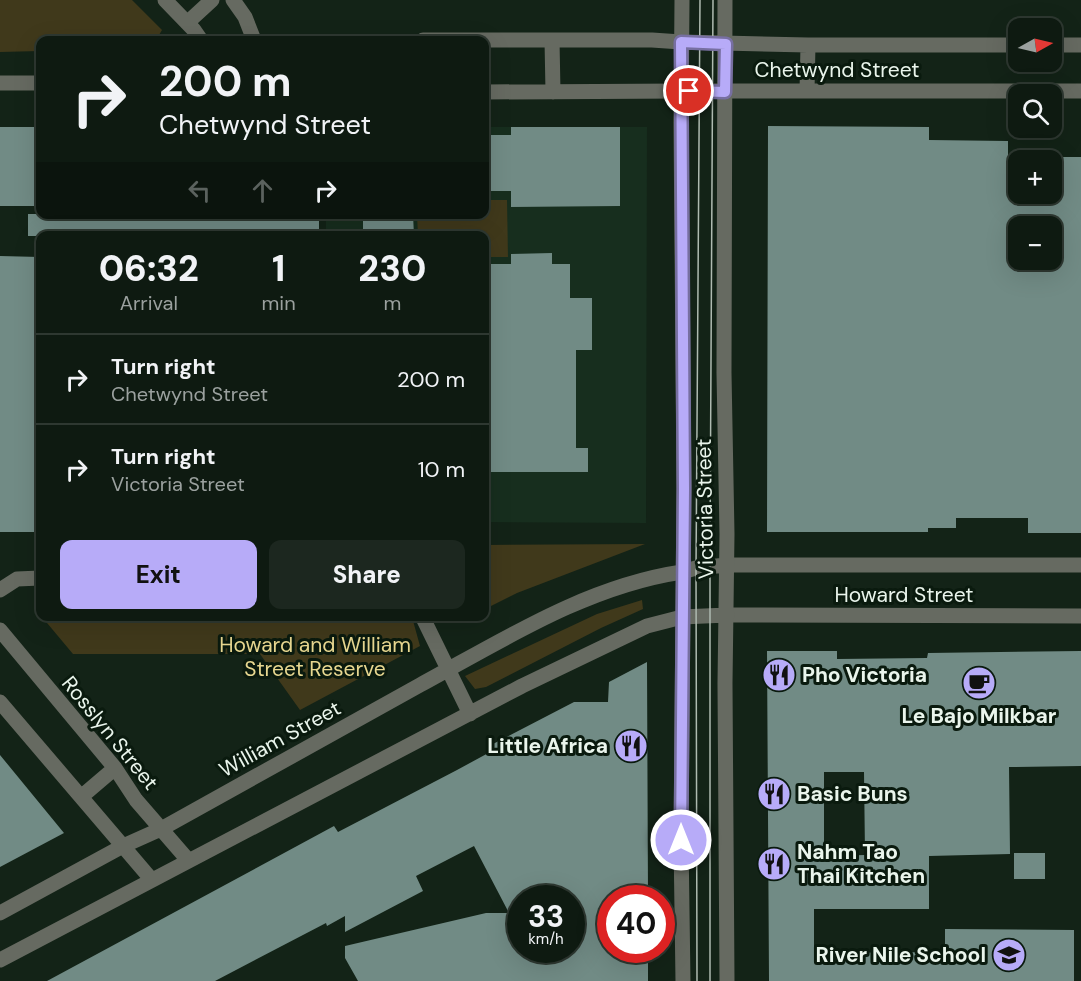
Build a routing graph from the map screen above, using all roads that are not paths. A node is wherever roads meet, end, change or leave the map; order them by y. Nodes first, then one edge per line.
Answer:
1 (165, 0) edge
2 (212, 0) edge
3 (233, 0) edge
4 (682, 0) edge
5 (725, 0) edge
6 (187, 23) junction
7 (198, 36) edge
8 (252, 36) edge
9 (489, 40) edge
10 (552, 40) junction
11 (681, 42) junction
12 (726, 44) junction
13 (808, 45) junction
14 (1008, 45) edge
15 (1062, 45) edge
16 (1081, 45) edge
17 (0, 83) edge
18 (36, 83) edge
19 (682, 91) junction
20 (807, 91) junction
21 (1081, 91) edge
22 (489, 92) edge
23 (553, 92) junction
24 (725, 92) junction
25 (727, 565) junction
26 (1081, 565) edge
27 (682, 572) junction
28 (36, 578) edge
29 (0, 590) edge
30 (727, 615) junction
31 (1081, 616) edge
32 (682, 617) junction
33 (424, 621) edge
34 (0, 630) edge
35 (448, 670) junction
36 (0, 702) edge
37 (470, 714) junction
38 (115, 768) junction
39 (81, 798) junction
40 (161, 829) junction
41 (123, 846) junction
42 (188, 860) junction
43 (151, 879) junction
44 (0, 912) edge
45 (0, 960) edge
46 (683, 981) edge
47 (727, 981) edge

1 - 6 street
2 - 6 street
3 - 8 street
4 - 11 street, Victoria Street
5 - 12 street, Victoria Street
6 - 7 street
9 - 10 street, Chetwynd Street
10 - 11 street, Chetwynd Street
10 - 23 street
11 - 12 street, Chetwynd Street
11 - 19 street, Victoria Street
12 - 13 street, Chetwynd Street
12 - 24 street, Victoria Street
13 - 14 street, Chetwynd Street
13 - 20 street
15 - 16 street
17 - 18 street
19 - 23 street, Chetwynd Street
19 - 24 street, Chetwynd Street
19 - 27 street, Victoria Street
20 - 21 street, Chetwynd Street
20 - 24 street, Chetwynd Street
22 - 23 street, Chetwynd Street
24 - 25 street, Victoria Street
25 - 26 street, Howard Street
25 - 27 street, Howard Street
25 - 30 street, Victoria Street
27 - 32 street, Victoria Street
27 - 35 street, William Street
28 - 29 street
30 - 31 street, Howard Street
30 - 32 street, Howard Street
30 - 47 street, Victoria Street
32 - 37 street
32 - 46 street, Victoria Street
33 - 35 street
34 - 38 street, Rosslyn Street
35 - 37 street
35 - 40 street, William Street
36 - 39 street
37 - 42 street
38 - 39 street
38 - 40 street, Rosslyn Street
39 - 41 street
40 - 41 street, William Street
40 - 42 street, Rosslyn Street
41 - 43 street
41 - 44 street, William Street
42 - 43 street
43 - 45 street

